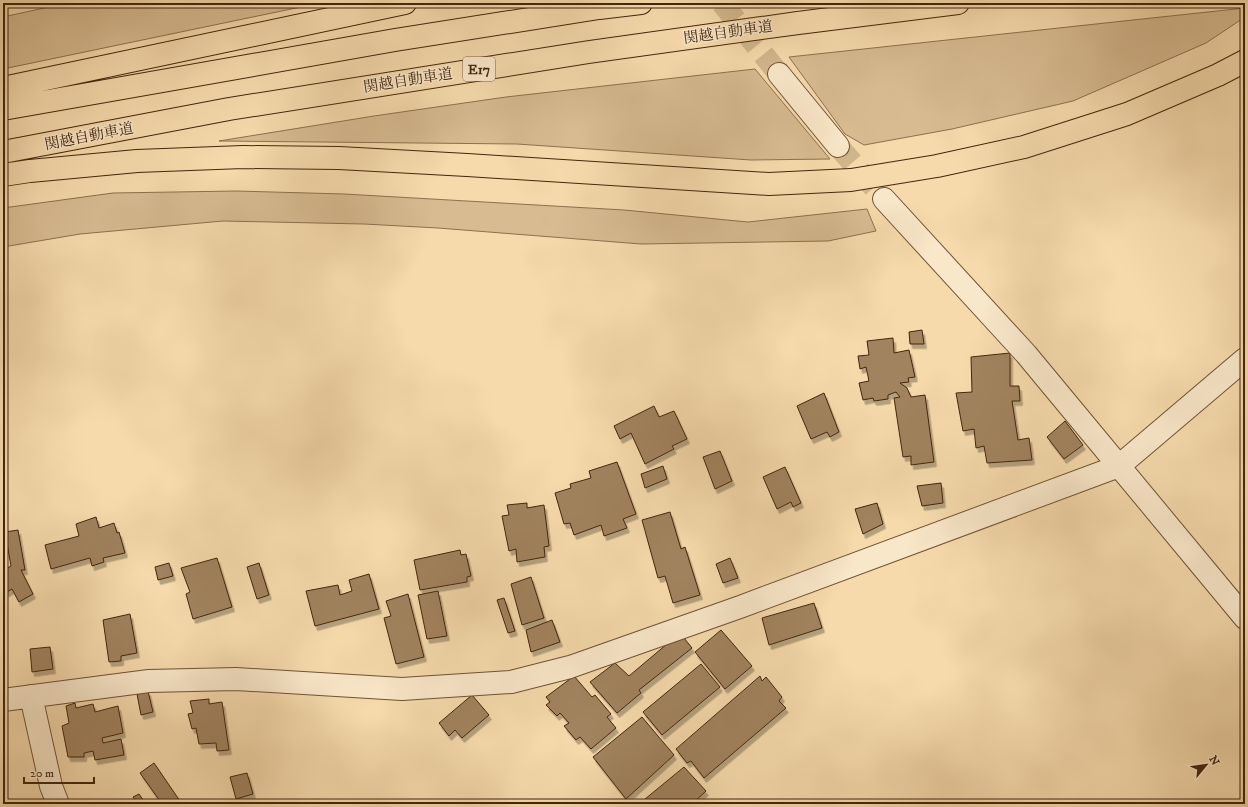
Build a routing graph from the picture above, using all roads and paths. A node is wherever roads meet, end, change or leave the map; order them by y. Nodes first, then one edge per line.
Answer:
1 (405, 3) edge
2 (641, 3) edge
3 (958, 3) edge
4 (1245, 61) edge
5 (779, 74) tunnel mouth
6 (3, 88) edge
7 (3, 108) edge
8 (838, 146) tunnel mouth
9 (3, 152) edge
10 (3, 175) edge
11 (884, 199) tunnel mouth
12 (1245, 360) edge
13 (1119, 466) junction
14 (1245, 618) edge
15 (31, 696) junction
16 (3, 700) edge
17 (58, 804) edge

1 - 6 highway
2 - 7 highway
3 - 9 highway, 関越自動車道 / E17
4 - 10 highway
5 - 8 street
11 - 13 street
12 - 13 street
13 - 14 street
13 - 15 street
15 - 16 street
15 - 17 street

